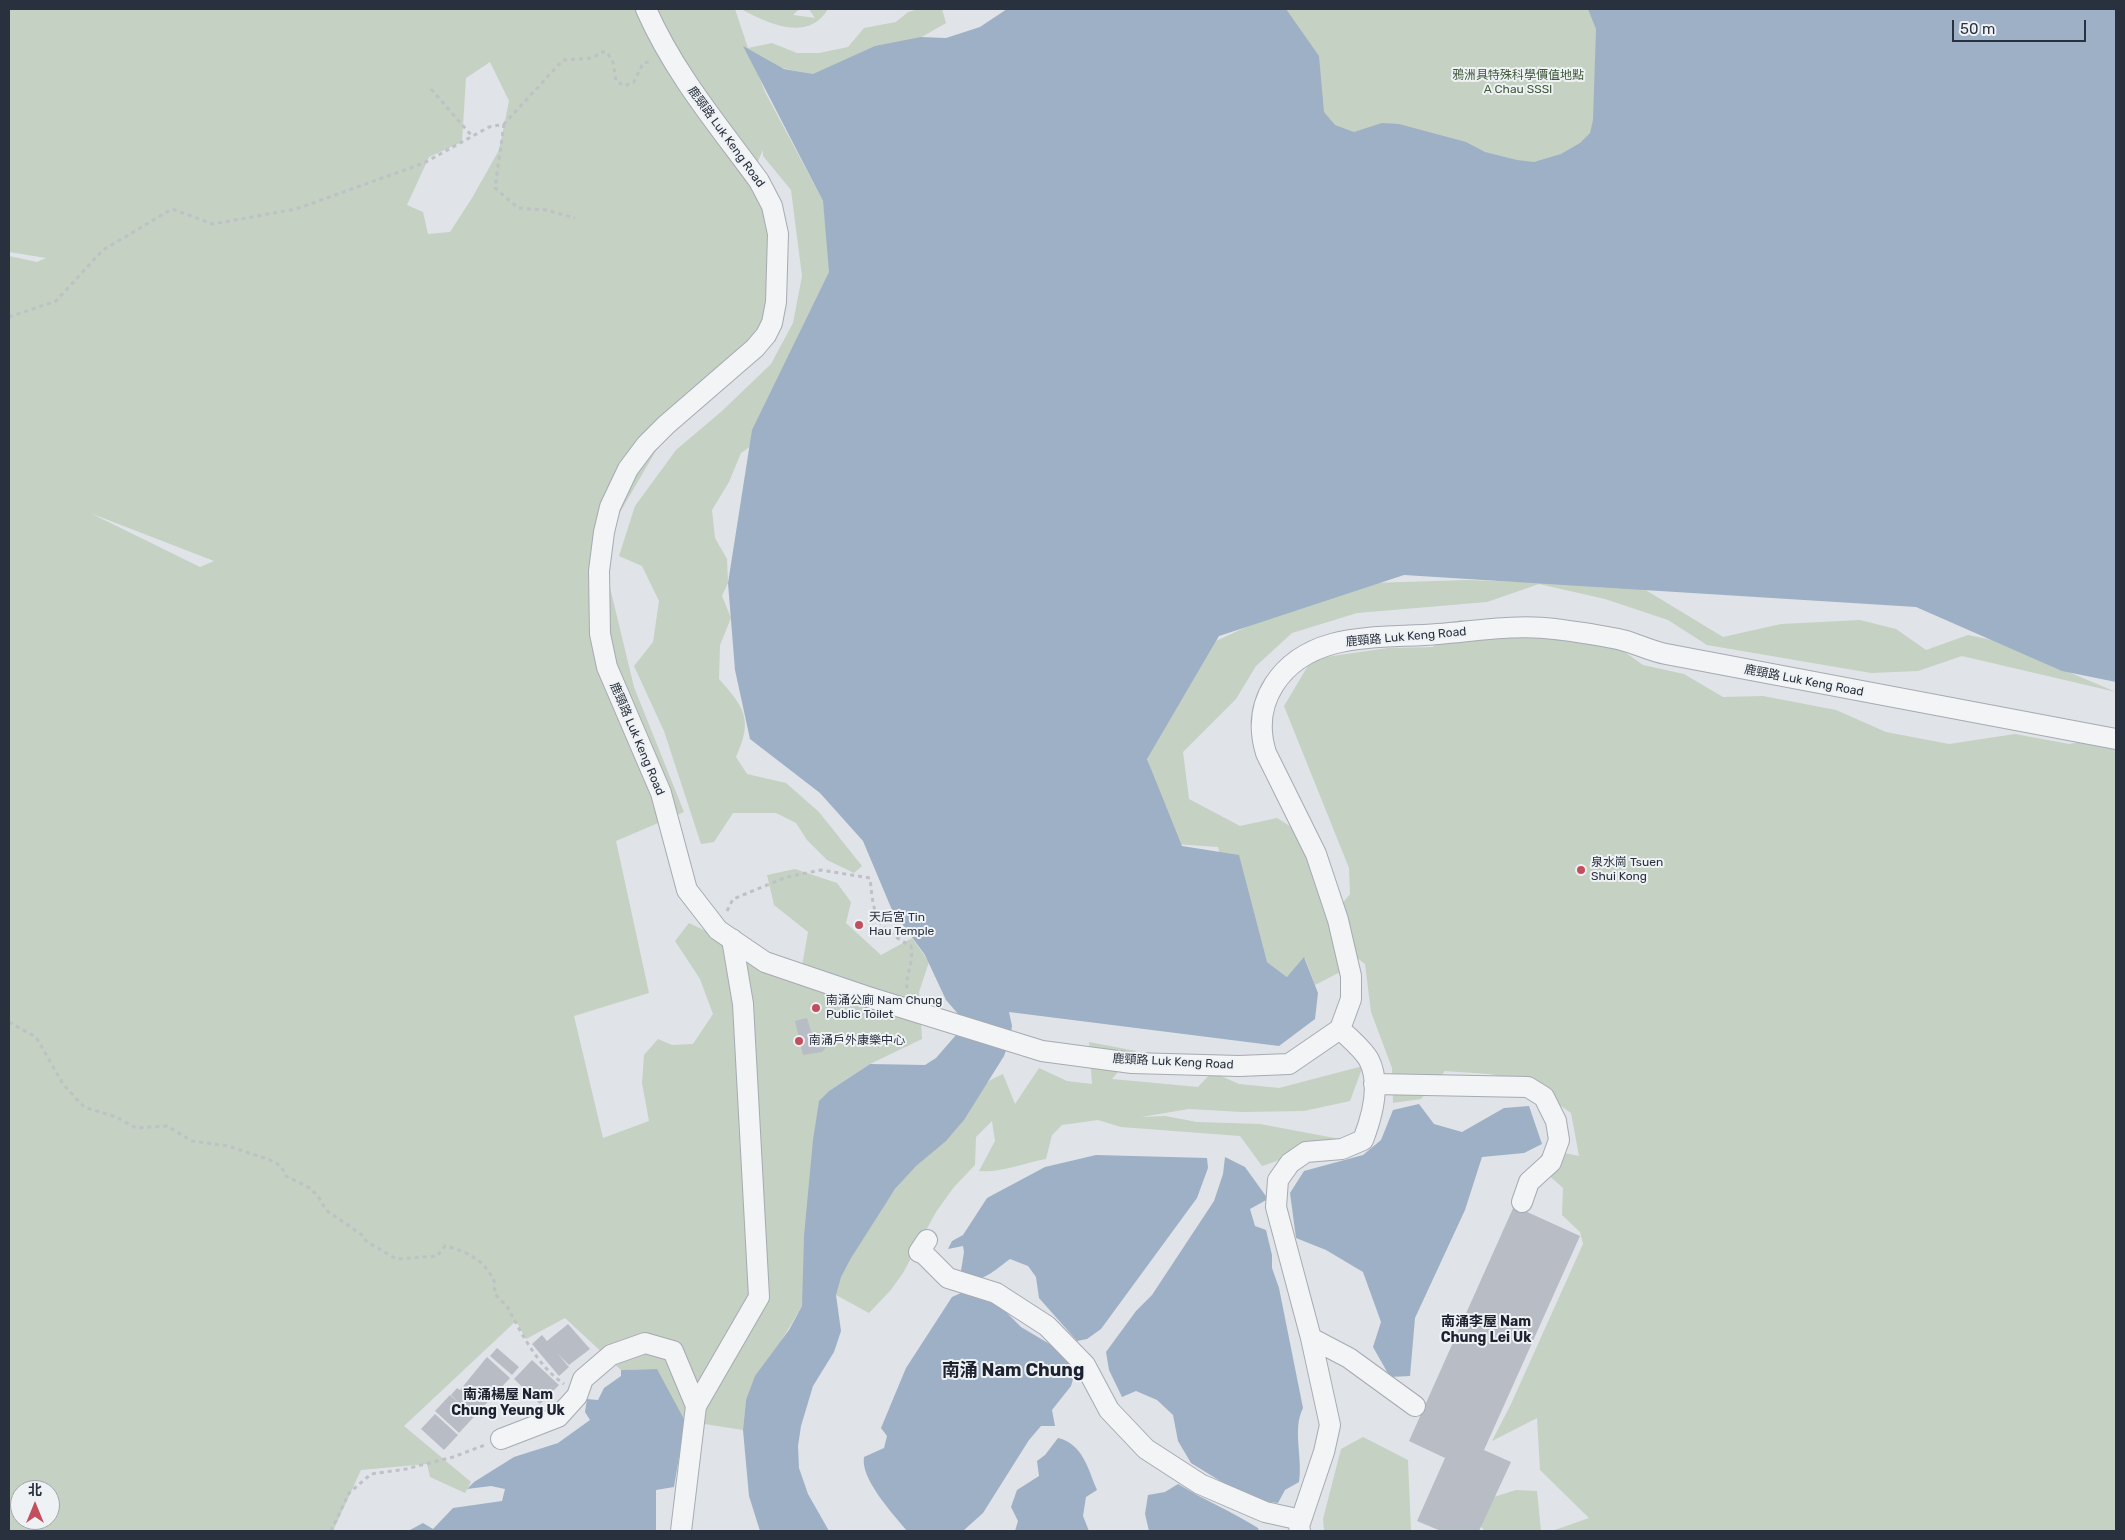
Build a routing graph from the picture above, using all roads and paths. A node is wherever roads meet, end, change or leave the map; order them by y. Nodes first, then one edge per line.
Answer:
1 (646, 9) edge
2 (673, 61) junction
3 (431, 89) dead end
4 (504, 124) junction
5 (472, 136) junction
6 (576, 218) dead end
7 (9, 317) edge
8 (2116, 739) edge
9 (725, 935) junction
10 (904, 1008) junction
11 (9, 1022) edge
12 (1340, 1029) junction
13 (1374, 1084) junction
14 (1522, 1202) dead end
15 (927, 1240) dead end
16 (1311, 1338) junction
17 (578, 1393) junction
18 (696, 1406) junction
19 (1415, 1406) dead end
20 (500, 1439) joint
21 (1301, 1526) edge
22 (331, 1531) edge
23 (681, 1531) edge

1 - 2 street, 鹿頸路 Luk Keng Road
2 - 4 path
2 - 9 street, 鹿頸路 Luk Keng Road
3 - 5 path
4 - 5 path
4 - 6 path
5 - 7 path
8 - 12 street, 鹿頸路 Luk Keng Road
9 - 10 street, 鹿頸路 Luk Keng Road
9 - 10 path
9 - 18 street
10 - 12 street, 鹿頸路 Luk Keng Road
11 - 17 path
12 - 13 street
13 - 14 street
13 - 16 street
15 - 21 street
16 - 19 street
16 - 21 street
17 - 18 street
17 - 20 street
18 - 23 street
20 - 22 path

